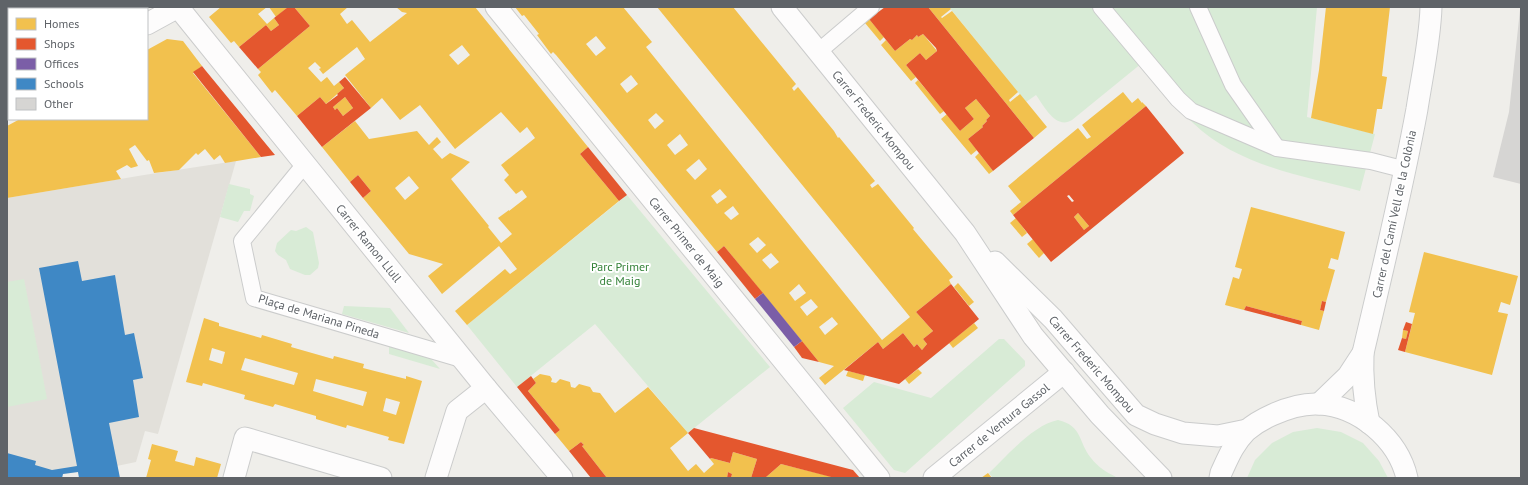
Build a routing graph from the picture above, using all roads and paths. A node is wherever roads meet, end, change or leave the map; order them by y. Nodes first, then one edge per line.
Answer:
1 (178, 7) edge
2 (496, 7) edge
3 (782, 7) edge
4 (871, 7) edge
5 (1102, 7) edge
6 (1198, 7) edge
7 (1430, 7) edge
8 (148, 23) edge
9 (818, 52) junction
10 (1277, 148) junction
11 (305, 164) junction
12 (1406, 170) junction
13 (965, 233) junction
14 (1363, 352) junction
15 (464, 360) junction
16 (1064, 372) junction
17 (486, 388) junction
18 (1320, 404) junction
19 (1369, 423) junction
20 (1247, 430) junction
21 (317, 469) edge
22 (1410, 476) edge
23 (234, 478) edge
24 (381, 478) edge
25 (436, 478) edge
26 (562, 478) edge
27 (879, 478) edge
28 (934, 478) edge
29 (1161, 478) edge
30 (1220, 478) edge

1 - 8 street
1 - 11 street, Carrer Ramon Llull
2 - 27 street, Carrer Primer de Maig
3 - 9 street, Carrer Frederic Mompou
4 - 9 street
5 - 10 street
6 - 10 street
7 - 12 street, Carrer del Camí Vell de la Colònia
9 - 13 street, Carrer Frederic Mompou
10 - 12 street
11 - 15 street, Carrer Ramon Llull
11 - 15 street, Plaça de Mariana Pineda
12 - 14 street, Carrer del Camí Vell de la Colònia
13 - 16 street, Carrer Frederic Mompou
13 - 20 street, Carrer Frederic Mompou
14 - 18 street, Carrer del Camí Vell de la Colònia
14 - 19 street
15 - 17 street, Carrer Ramon Llull
16 - 28 street, Carrer de Ventura Gassol
16 - 29 street, Carrer Frederic Mompou
17 - 25 street
17 - 26 street, Carrer Ramon Llull
18 - 19 street
18 - 20 street
19 - 22 street
20 - 30 street
21 - 23 street
21 - 24 street

